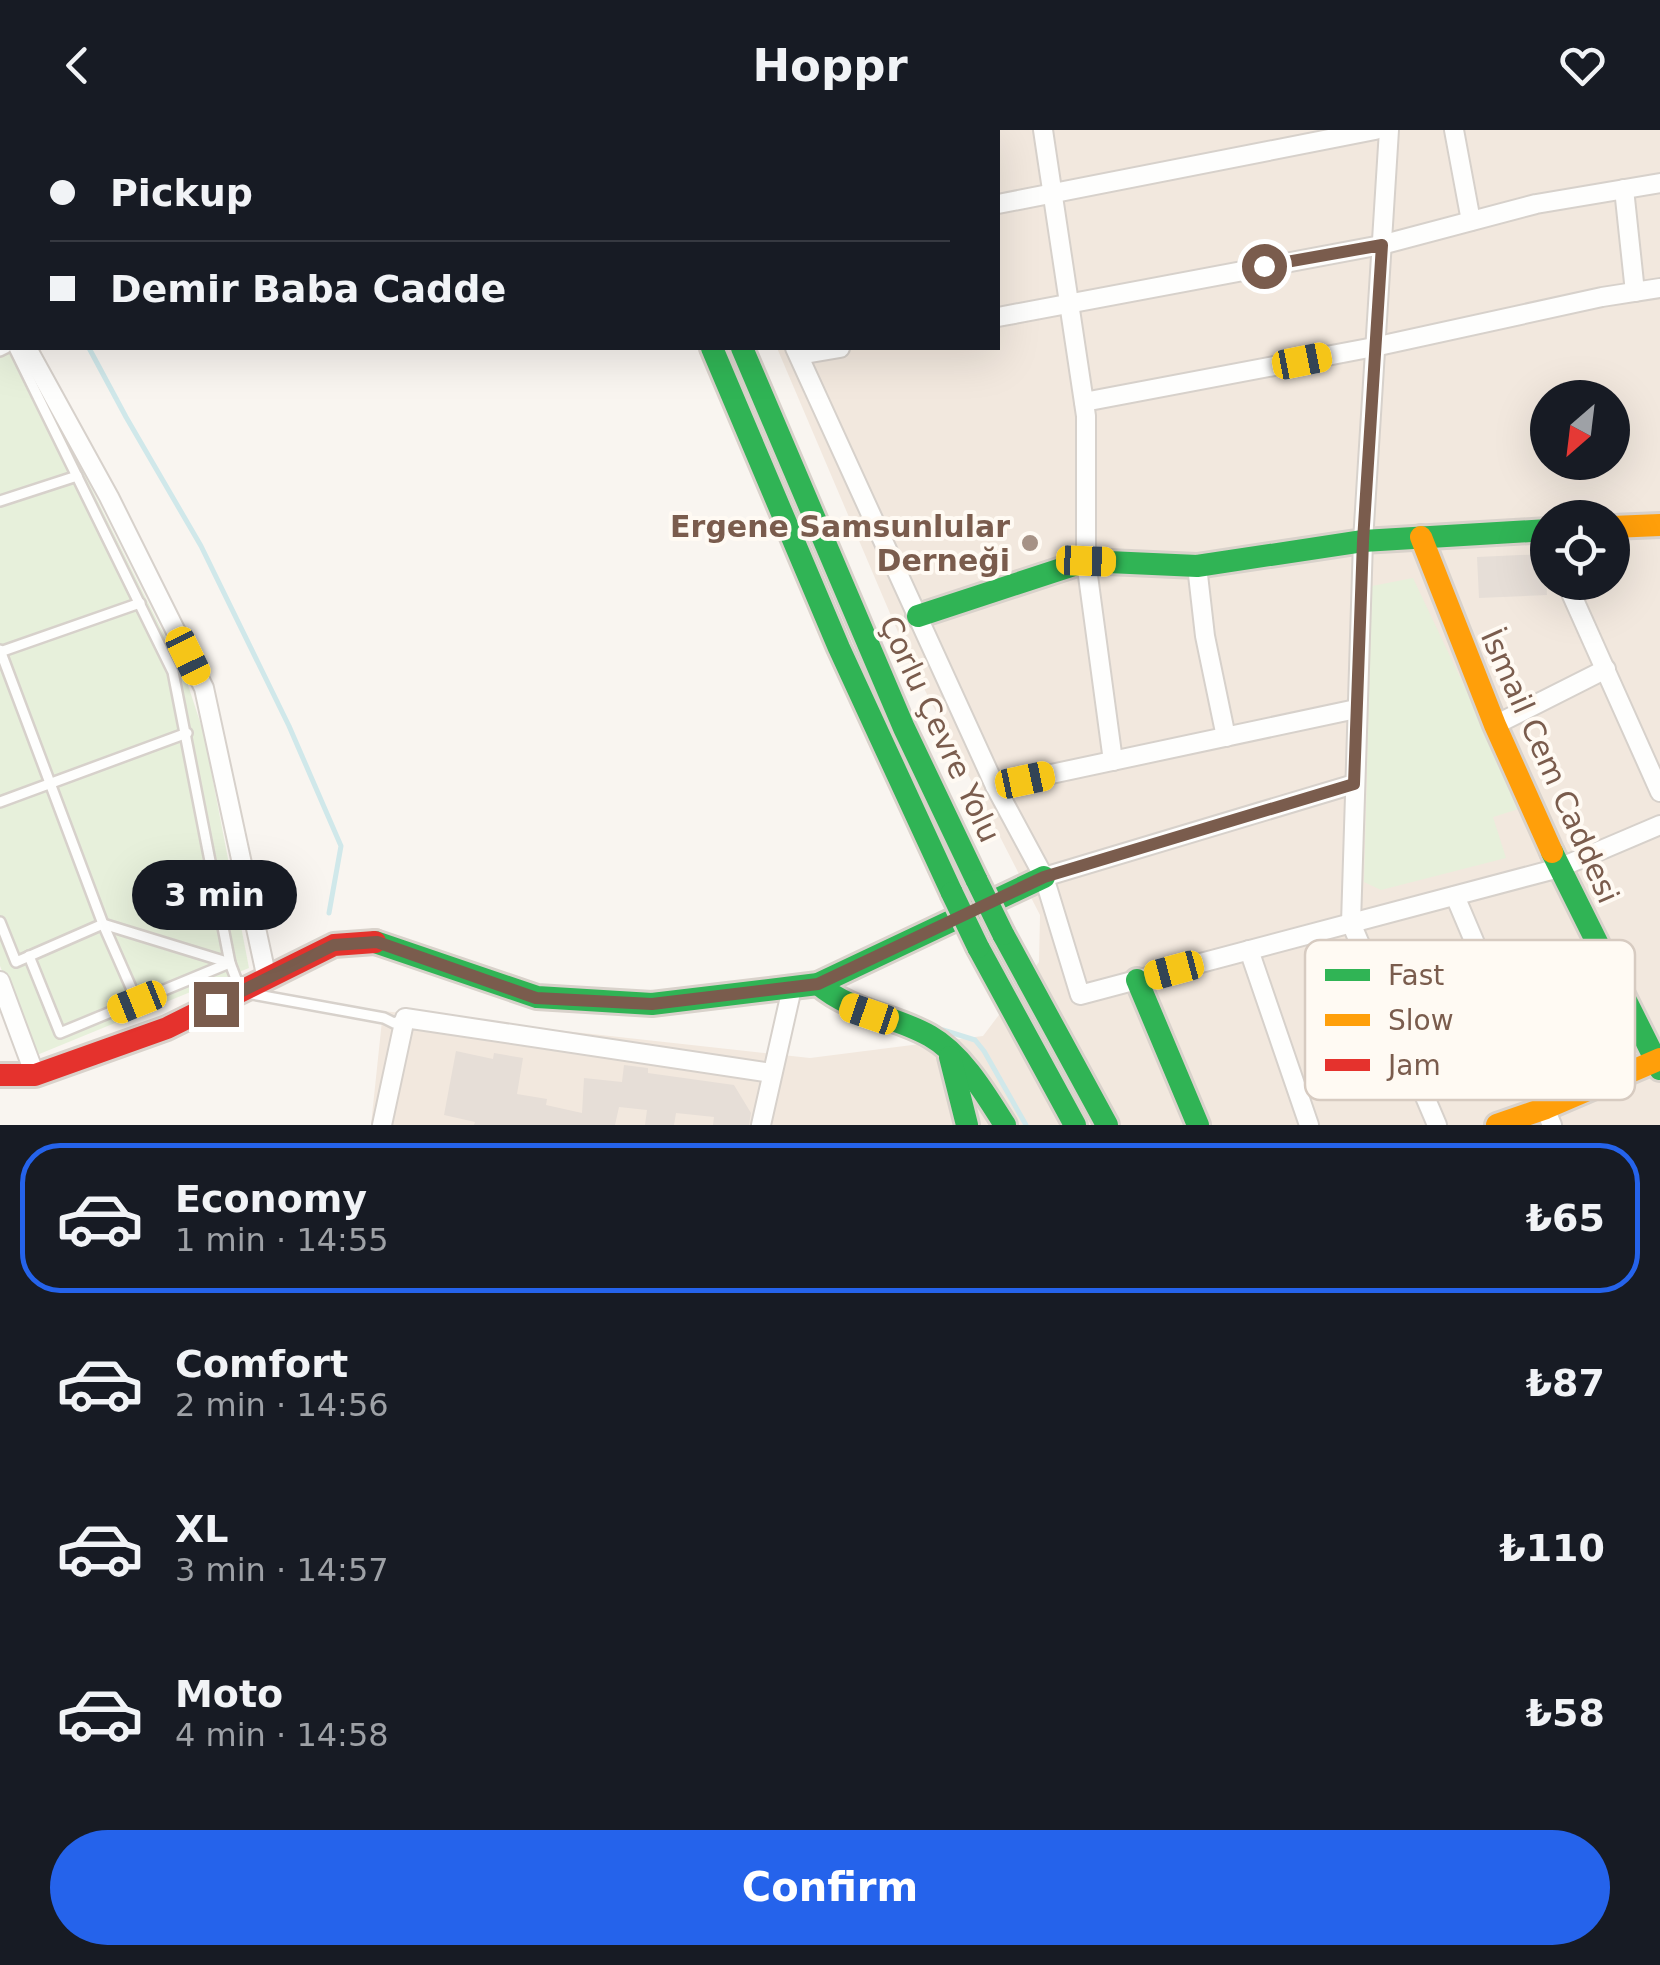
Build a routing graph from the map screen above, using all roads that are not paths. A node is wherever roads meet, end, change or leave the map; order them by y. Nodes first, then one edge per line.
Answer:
1 (1043, 130) edge
2 (1375, 130) edge
3 (1389, 130) edge
4 (1454, 130) edge
5 (1660, 183) edge
6 (1624, 189) junction
7 (1053, 192) junction
8 (1000, 204) edge
9 (1471, 221) junction
10 (1382, 245) junction
11 (1660, 288) edge
12 (1635, 292) junction
13 (1069, 302) junction
14 (1000, 316) edge
15 (1374, 348) junction
16 (15, 350) edge
17 (29, 350) edge
18 (713, 350) edge
19 (743, 350) edge
20 (797, 352) edge
21 (1084, 402) junction
22 (77, 476) junction
23 (0, 501) edge
24 (1660, 525) edge
25 (1630, 526) edge
26 (1530, 534) edge
27 (1420, 537) junction
28 (1363, 541) junction
29 (1086, 561) junction
30 (1196, 566) junction
31 (1574, 600) edge
32 (140, 603) junction
33 (918, 616) junction
34 (0, 651) edge
35 (1606, 669) junction
36 (1356, 709) junction
37 (1494, 726) junction
38 (187, 733) junction
39 (1226, 737) junction
40 (1113, 761) junction
41 (50, 783) junction
42 (1354, 784) junction
43 (995, 786) junction
44 (1660, 792) edge
45 (0, 802) edge
46 (1660, 826) edge
47 (1559, 868) junction
48 (1044, 877) junction
49 (1455, 896) junction
50 (0, 922) edge
51 (103, 924) junction
52 (1351, 924) junction
53 (1358, 940) edge
54 (1474, 940) edge
55 (1596, 940) edge
56 (1249, 950) junction
57 (28, 956) junction
58 (230, 963) junction
59 (267, 979) junction
60 (1136, 980) junction
61 (0, 981) edge
62 (818, 984) junction
63 (792, 988) junction
64 (242, 992) junction
65 (137, 1002) junction
66 (1635, 1016) edge
67 (405, 1018) junction
68 (950, 1054) junction
69 (1659, 1063) edge
70 (772, 1073) junction
71 (35, 1074) junction
72 (0, 1075) edge
73 (1635, 1075) edge
74 (1425, 1100) edge
75 (1582, 1100) edge
76 (1549, 1116) edge
77 (382, 1125) edge
78 (761, 1125) edge
79 (966, 1125) edge
80 (1005, 1125) edge
81 (1075, 1125) edge
82 (1107, 1125) edge
83 (1198, 1125) edge
84 (1309, 1125) edge
85 (1436, 1125) edge
86 (1497, 1125) edge

1 - 7 street
2 - 7 street
3 - 10 street
4 - 9 street
5 - 6 street
6 - 9 street
6 - 12 street
7 - 8 street
7 - 13 street
9 - 10 street
10 - 13 street
10 - 15 street
11 - 12 street
12 - 15 street
13 - 14 street
13 - 21 street
15 - 21 street
15 - 28 street
16 - 22 lane
17 - 59 street
18 - 81 main road, Çorlu Çevre Yolu, bridge
19 - 82 main road, Çorlu Çevre Yolu, bridge
20 - 33 street
21 - 29 street
22 - 23 lane
22 - 32 lane
24 - 25 main road
26 - 27 main road
27 - 28 main road
27 - 37 main road, İsmail Cem Caddesi
28 - 30 main road
28 - 36 street
29 - 30 main road
29 - 33 main road
29 - 40 street
30 - 39 street
31 - 35 street
32 - 34 lane
32 - 38 lane
33 - 43 street
34 - 41 lane
35 - 37 street
35 - 44 street
36 - 39 street
36 - 42 street
37 - 47 main road, İsmail Cem Caddesi
38 - 41 lane
38 - 58 lane
39 - 40 street
40 - 43 street
41 - 45 lane
41 - 51 lane
42 - 48 street
42 - 52 street
43 - 48 street
46 - 47 street
47 - 49 street
47 - 55 main road, İsmail Cem Caddesi
48 - 60 street
48 - 62 main road
49 - 52 street
49 - 54 street
50 - 57 lane
51 - 57 lane
51 - 58 lane
51 - 65 lane
52 - 53 street
52 - 56 street
56 - 60 street
56 - 84 street
57 - 65 lane
58 - 64 lane
58 - 65 lane
59 - 63 main road
59 - 64 main road
60 - 83 main road
61 - 71 street
62 - 63 main road
62 - 68 main road
63 - 70 street
64 - 67 lane
64 - 71 main road
66 - 69 main road, İsmail Cem Caddesi
67 - 70 street
67 - 77 street
68 - 79 main road
68 - 80 main road
69 - 73 main road
70 - 78 street
71 - 72 main road
74 - 85 street
75 - 76 main road
76 - 86 main road

